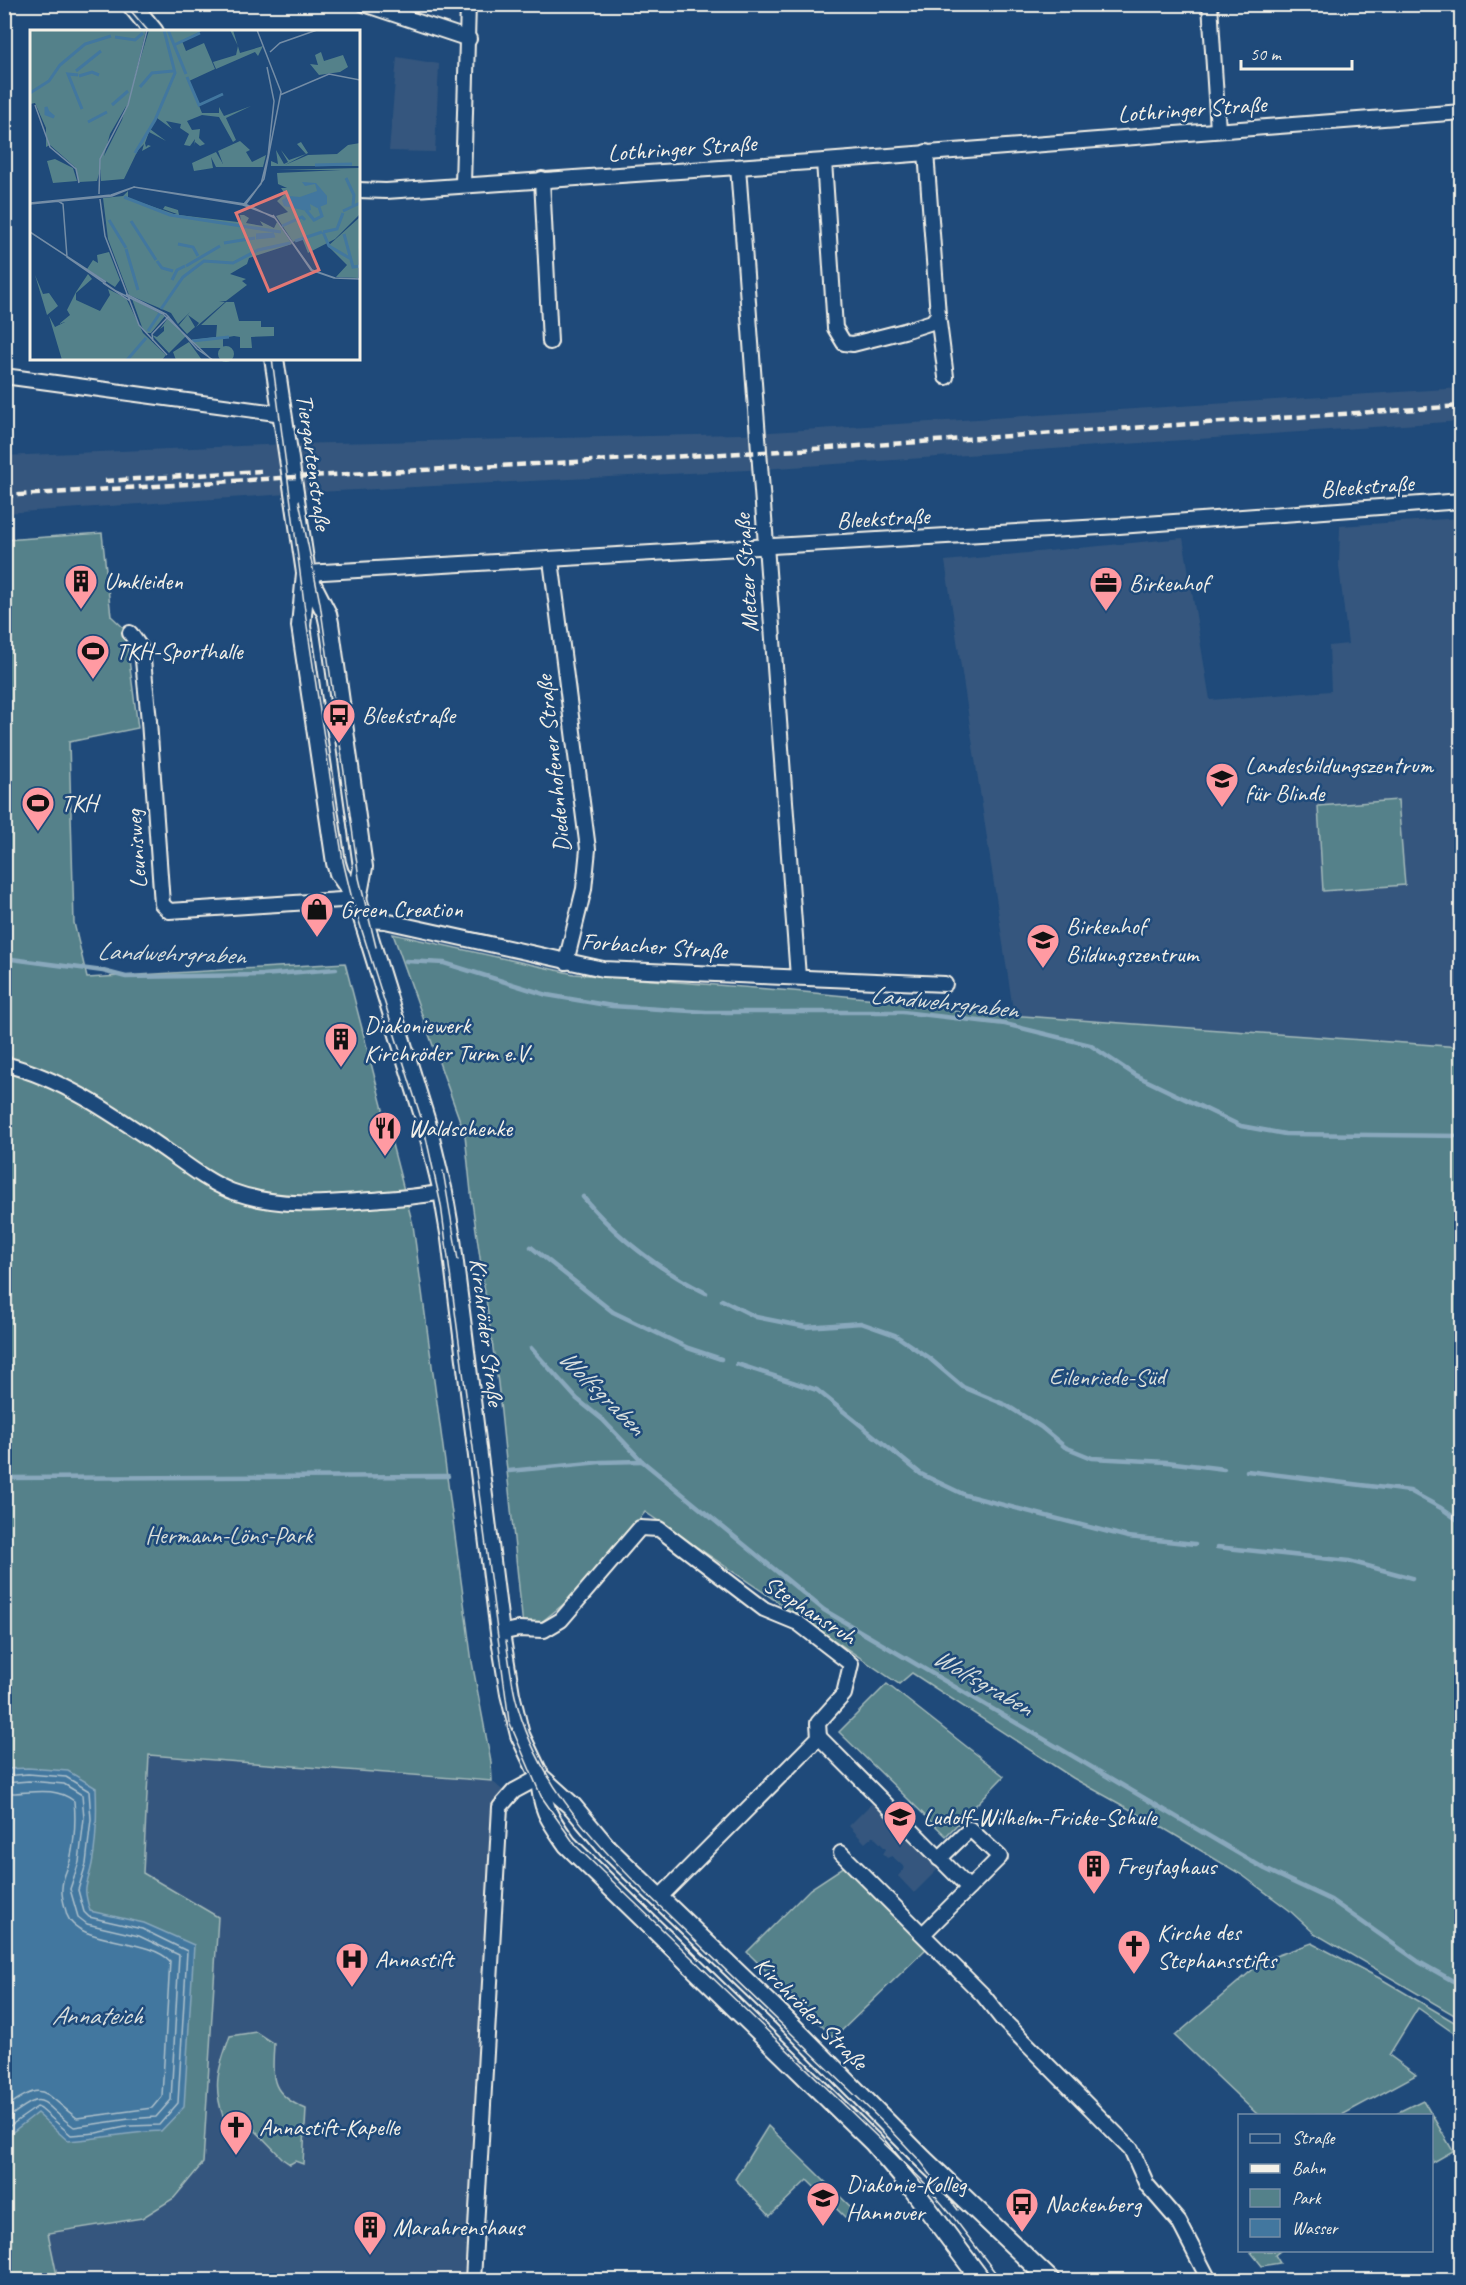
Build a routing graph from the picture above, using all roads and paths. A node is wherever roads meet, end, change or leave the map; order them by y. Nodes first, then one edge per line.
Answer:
1 (131, 4) edge
2 (364, 4) edge
3 (468, 4) edge
4 (1210, 4) edge
5 (152, 30) edge
6 (469, 39) junction
7 (1461, 112) edge
8 (1218, 130) junction
9 (926, 152) junction
10 (824, 161) junction
11 (738, 167) junction
12 (542, 179) junction
13 (463, 184) junction
14 (360, 190) edge
15 (938, 315) junction
16 (550, 342) dead end
17 (274, 360) edge
18 (4, 376) edge
19 (946, 377) dead end
20 (283, 414) junction
21 (1461, 501) edge
22 (767, 547) junction
23 (551, 560) junction
24 (306, 573) junction
25 (130, 633) dead end
26 (357, 899) junction
27 (363, 920) junction
28 (566, 962) junction
29 (798, 977) junction
30 (945, 984) dead end
31 (4, 1064) edge
32 (443, 1192) junction
33 (500, 1633) junction
34 (819, 1737) junction
35 (540, 1777) junction
36 (841, 1853) dead end
37 (939, 1858) junction
38 (969, 1888) junction
39 (659, 1898) junction
40 (923, 1935) junction
41 (473, 2280) edge
42 (981, 2280) edge
43 (1050, 2280) edge
44 (1206, 2280) edge

1 - 5 main road
2 - 6 street
3 - 6 street
4 - 8 street
6 - 13 street
7 - 8 street, Lothringer Straße
8 - 9 street, Lothringer Straße
9 - 10 street, Lothringer Straße
9 - 15 street
10 - 11 street, Lothringer Straße
10 - 15 street
11 - 12 street, Lothringer Straße
11 - 22 street, Metzer Straße
12 - 13 street, Lothringer Straße
12 - 16 street
13 - 14 street, Lothringer Straße
15 - 19 street
17 - 20 main road, Tiergartenstraße
18 - 20 street
20 - 24 main road, Tiergartenstraße
21 - 22 street, Bleekstraße
22 - 23 street, Bleekstraße
22 - 29 street, Metzer Straße
23 - 24 street, Bleekstraße
23 - 28 street, Diedenhofener Straße
24 - 26 main road, Tiergartenstraße
24 - 26 main road, Tiergartenstraße
25 - 26 street, Leunisweg
26 - 27 main road, Kirchröder Straße
27 - 28 street, Forbacher Straße
27 - 32 main road, Kirchröder Straße
28 - 29 street, Forbacher Straße
29 - 30 street, Forbacher Straße
31 - 32 street
32 - 33 main road, Kirchröder Straße
33 - 34 street, Stephansruh
33 - 35 main road, Kirchröder Straße
34 - 37 street
34 - 39 street, Stephansruh
35 - 39 main road, Kirchröder Straße
35 - 41 street
35 - 42 main road, Kirchröder Straße
36 - 40 street
37 - 38 street
37 - 38 street
38 - 40 street
39 - 43 main road, Kirchröder Straße
40 - 44 street

